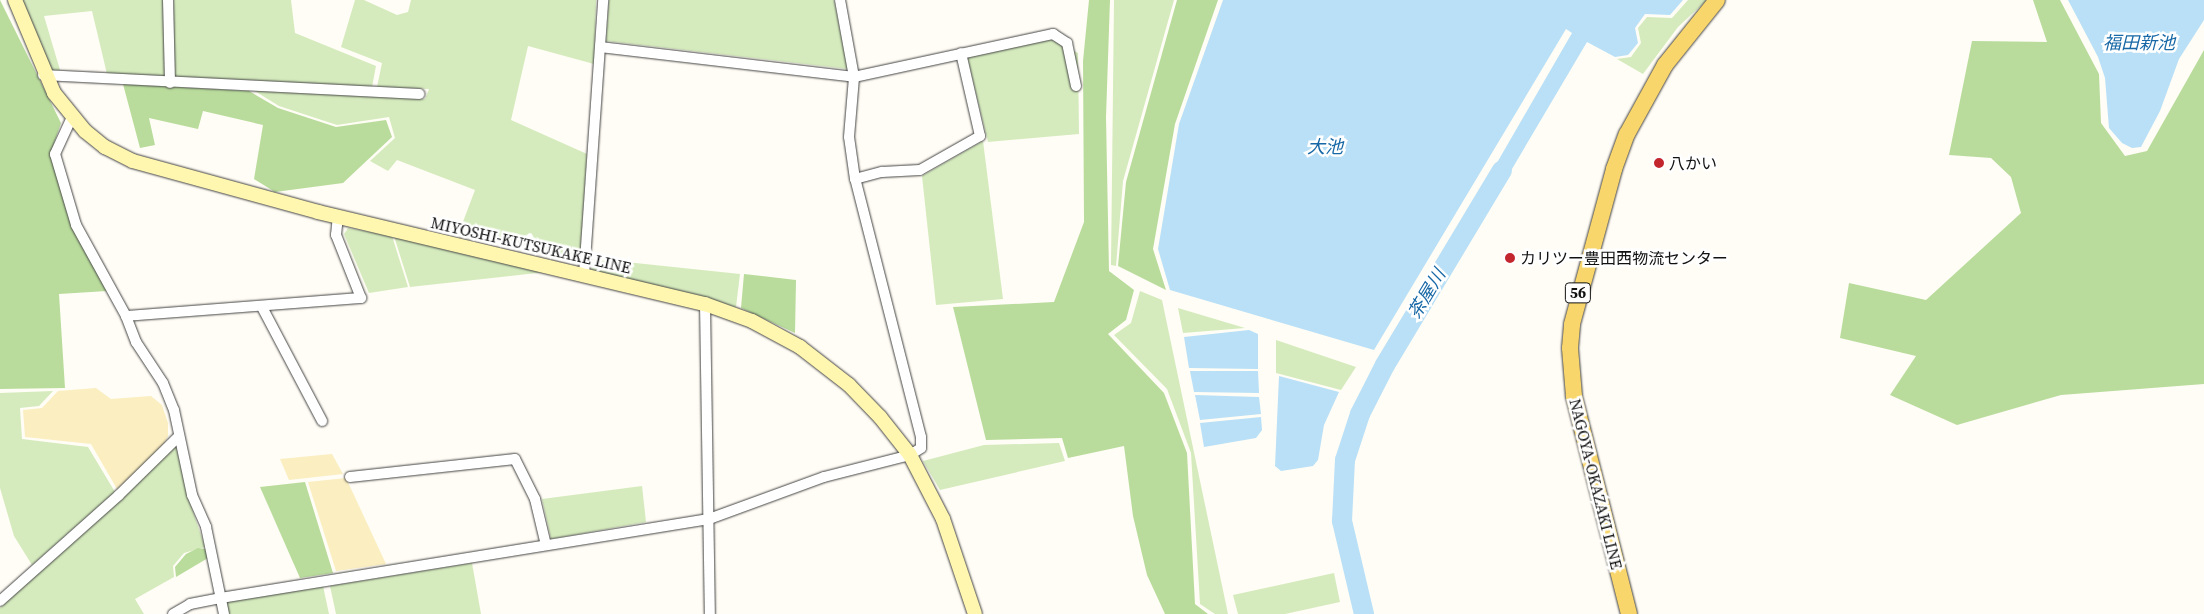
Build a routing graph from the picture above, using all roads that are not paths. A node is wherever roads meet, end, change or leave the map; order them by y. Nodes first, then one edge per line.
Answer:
1 (14, 0) edge
2 (168, 0) edge
3 (603, 0) edge
4 (840, 0) edge
5 (1717, 0) edge
6 (600, 46) junction
7 (961, 53) junction
8 (43, 75) junction
9 (854, 77) junction
10 (170, 82) junction
11 (1076, 86) dead end
12 (420, 94) dead end
13 (72, 117) junction
14 (855, 179) junction
15 (338, 217) junction
16 (584, 275) junction
17 (705, 304) junction
18 (262, 307) junction
19 (126, 316) junction
20 (322, 421) dead end
21 (178, 437) junction
22 (910, 455) junction
23 (350, 476) dead end
24 (709, 518) junction
25 (546, 545) junction
26 (221, 598) junction
27 (0, 602) edge
28 (174, 614) edge
29 (224, 614) edge
30 (710, 614) edge
31 (975, 614) edge
32 (1629, 614) edge

1 - 8 main road, MIYOSHI-KUTSUKAKE LINE
2 - 10 street
3 - 6 street
4 - 9 street
5 - 32 main road, NAGOYA-OKAZAKI LINE / 56
6 - 9 street
6 - 16 street
7 - 9 street
7 - 11 street
7 - 14 street
8 - 10 street
8 - 13 main road, MIYOSHI-KUTSUKAKE LINE
9 - 14 street
10 - 12 street
13 - 15 main road, MIYOSHI-KUTSUKAKE LINE
13 - 19 street
14 - 22 street
15 - 16 main road, MIYOSHI-KUTSUKAKE LINE
15 - 18 street
16 - 17 main road, MIYOSHI-KUTSUKAKE LINE
17 - 22 main road, MIYOSHI-KUTSUKAKE LINE
17 - 24 street
18 - 19 street
18 - 20 street
19 - 21 street
21 - 26 street
21 - 27 street
22 - 24 street
22 - 31 main road, MIYOSHI-KUTSUKAKE LINE
23 - 25 street
24 - 25 street
24 - 30 street
25 - 26 street
26 - 28 street
26 - 29 street

